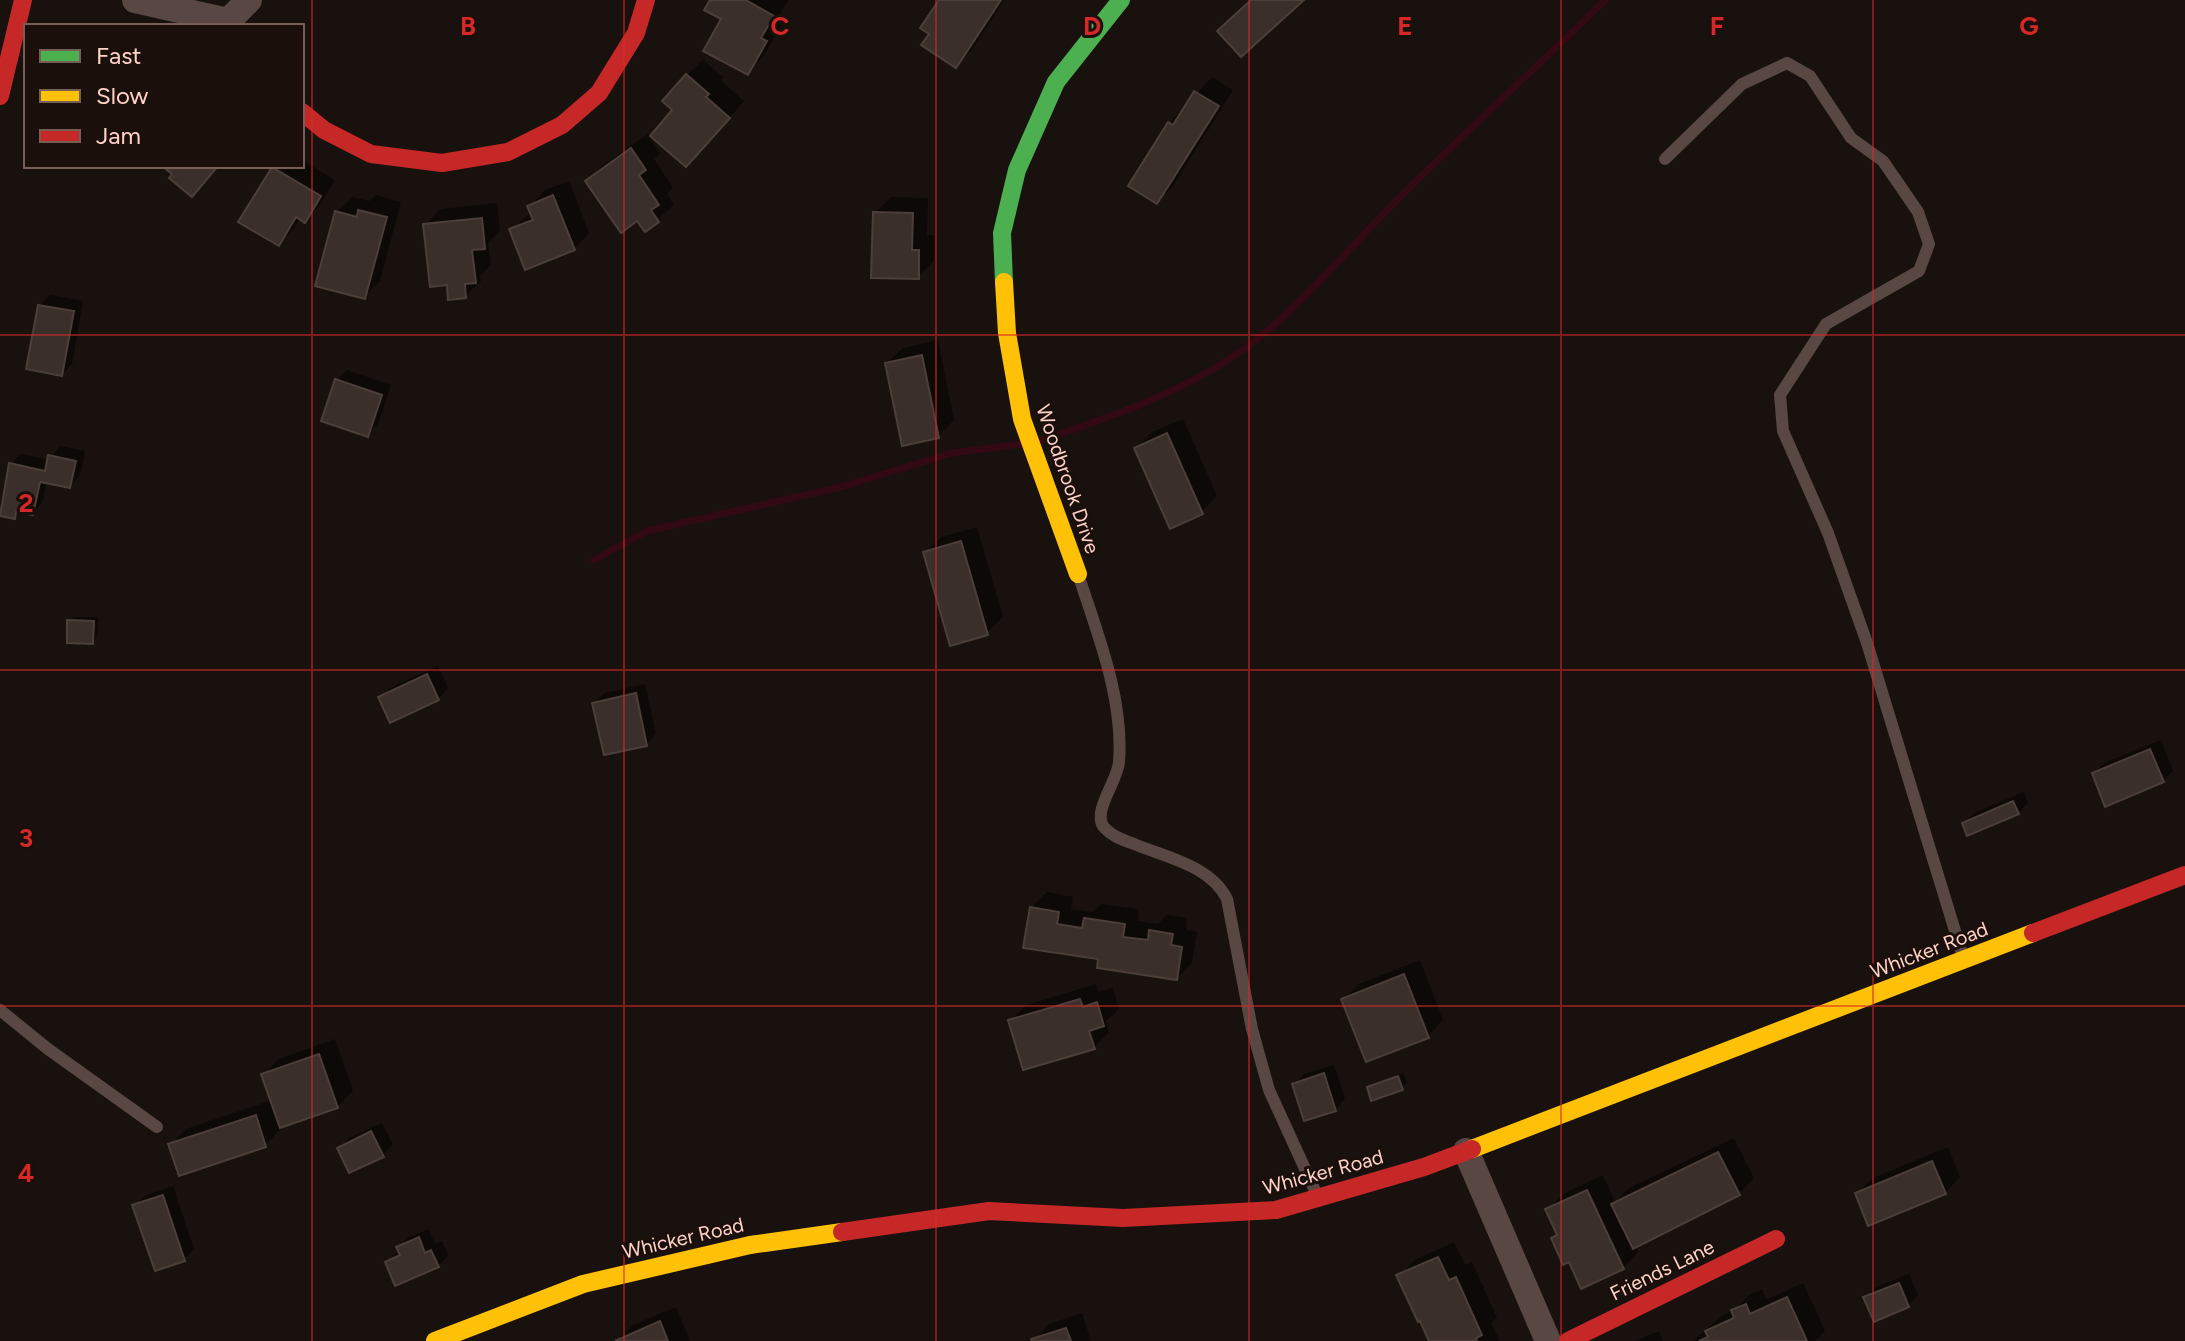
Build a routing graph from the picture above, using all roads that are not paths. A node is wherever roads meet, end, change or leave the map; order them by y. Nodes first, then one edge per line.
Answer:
1 (23, 0) edge
2 (135, 0) edge
3 (249, 0) edge
4 (646, 0) edge
5 (1121, 0) edge
6 (230, 24) edge
7 (0, 96) edge
8 (304, 114) edge
9 (1665, 159) dead end
10 (1078, 574) joint
11 (2185, 875) edge
12 (1964, 960) junction
13 (0, 1010) edge
14 (157, 1127) dead end
15 (1466, 1151) junction
16 (1319, 1198) junction
17 (1776, 1239) dead end
18 (435, 1341) edge
19 (1548, 1341) edge
20 (1568, 1341) edge

1 - 7 street
2 - 6 street
3 - 6 street
4 - 8 street
5 - 10 street, Woodbrook Drive
9 - 12 lane
10 - 16 lane
11 - 12 street, Whicker Road
12 - 15 street, Whicker Road
13 - 14 lane
15 - 16 street, Whicker Road
15 - 19 street
16 - 18 street, Whicker Road
17 - 20 street, Friends Lane

